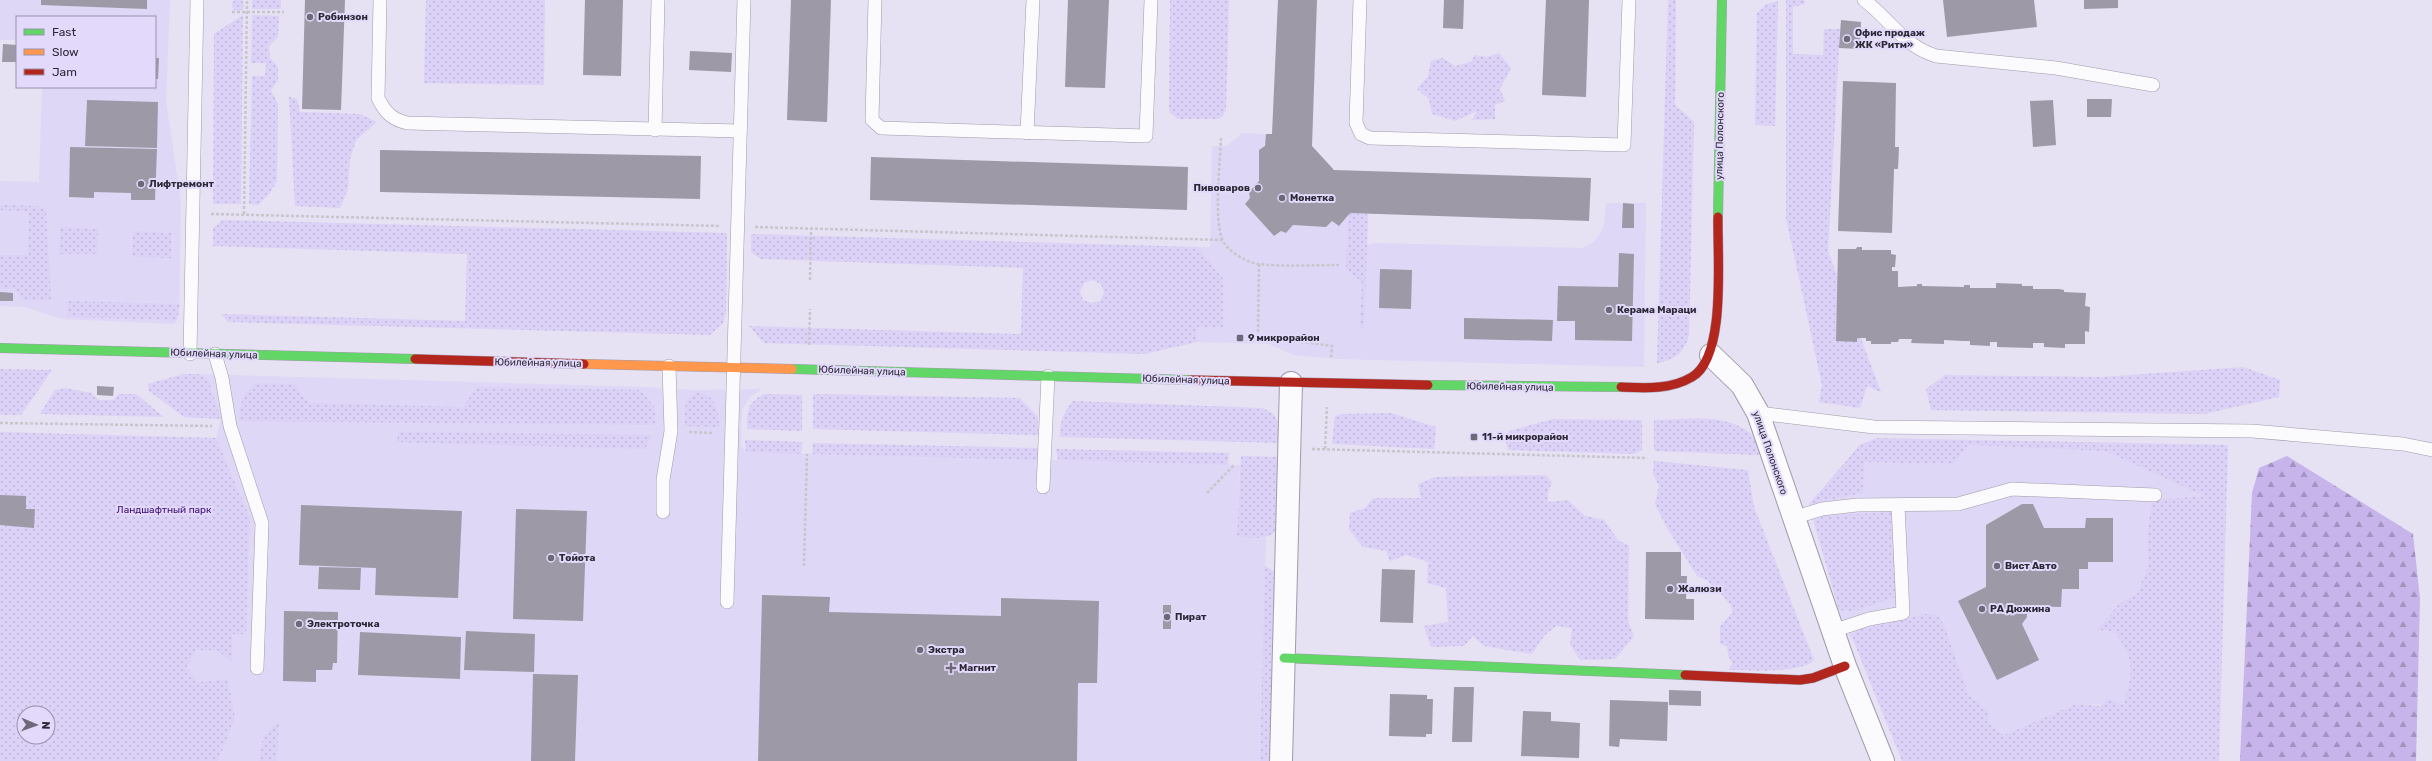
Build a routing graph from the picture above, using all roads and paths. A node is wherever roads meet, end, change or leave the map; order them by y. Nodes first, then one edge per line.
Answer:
1 (197, 0) edge
2 (247, 0) edge
3 (380, 0) edge
4 (658, 0) edge
5 (744, 0) edge
6 (875, 0) edge
7 (1033, 0) edge
8 (1151, 0) edge
9 (1360, 0) edge
10 (1629, 0) edge
11 (1722, 0) edge
12 (1864, 0) edge
13 (232, 12) dead end
14 (246, 12) junction
15 (284, 12) dead end
16 (2153, 85) dead end
17 (655, 130) junction
18 (740, 131) junction
19 (1027, 133) junction
20 (1221, 138) dead end
21 (193, 213) junction
22 (244, 214) junction
23 (737, 227) junction
24 (811, 229) junction
25 (1222, 240) junction
26 (1258, 264) junction
27 (1339, 265) dead end
28 (810, 280) dead end
29 (810, 309) dead end
30 (809, 345) dead end
31 (0, 348) edge
32 (190, 354) junction
33 (215, 354) junction
34 (1711, 354) junction
35 (1331, 358) dead end
36 (669, 366) junction
37 (733, 368) junction
38 (1048, 376) junction
39 (1291, 383) junction
40 (1327, 407) dead end
41 (1758, 413) junction
42 (0, 423) edge
43 (219, 426) dead end
44 (681, 431) dead end
45 (717, 433) dead end
46 (1309, 448) dead end
47 (1325, 449) junction
48 (2432, 450) edge
49 (807, 454) dead end
50 (1647, 458) dead end
51 (1234, 465) dead end
52 (1044, 486) dead end
53 (1207, 494) dead end
54 (2155, 495) dead end
55 (1898, 505) junction
56 (663, 512) dead end
57 (1793, 518) junction
58 (804, 566) dead end
59 (727, 602) dead end
60 (1833, 631) junction
61 (1284, 658) junction
62 (1845, 666) junction
63 (257, 668) dead end
64 (1281, 761) edge
65 (1883, 761) edge

1 - 21 lane
2 - 14 path
3 - 17 lane
4 - 17 lane
5 - 18 lane
6 - 19 lane
7 - 19 lane
8 - 19 lane
9 - 10 lane
11 - 34 main road, улица Полонского
12 - 16 lane
13 - 14 path
14 - 15 path
14 - 22 path
17 - 18 lane
18 - 23 lane
20 - 25 path
21 - 22 path
21 - 32 lane
22 - 23 path
23 - 24 path
23 - 37 lane
24 - 25 path
24 - 28 path
25 - 26 path
26 - 27 path
26 - 35 path
29 - 30 path
31 - 32 main road, Юбилейная улица
32 - 33 main road, Юбилейная улица
33 - 36 main road, Юбилейная улица
33 - 63 lane
34 - 39 main road, Юбилейная улица
34 - 41 street, улица Полонского
36 - 37 main road, Юбилейная улица
36 - 56 lane
37 - 38 main road, Юбилейная улица
37 - 59 lane
38 - 39 main road, Юбилейная улица
38 - 52 lane
39 - 61 street
40 - 47 path
41 - 48 lane
41 - 57 street, улица Полонского
42 - 43 path
44 - 45 path
46 - 47 path
47 - 50 path
49 - 58 path
51 - 53 path
54 - 55 lane
55 - 57 lane
55 - 60 lane
57 - 60 street, улица Полонского
60 - 62 street, улица Полонского
61 - 62 main road
61 - 64 street
62 - 65 street, улица Полонского

